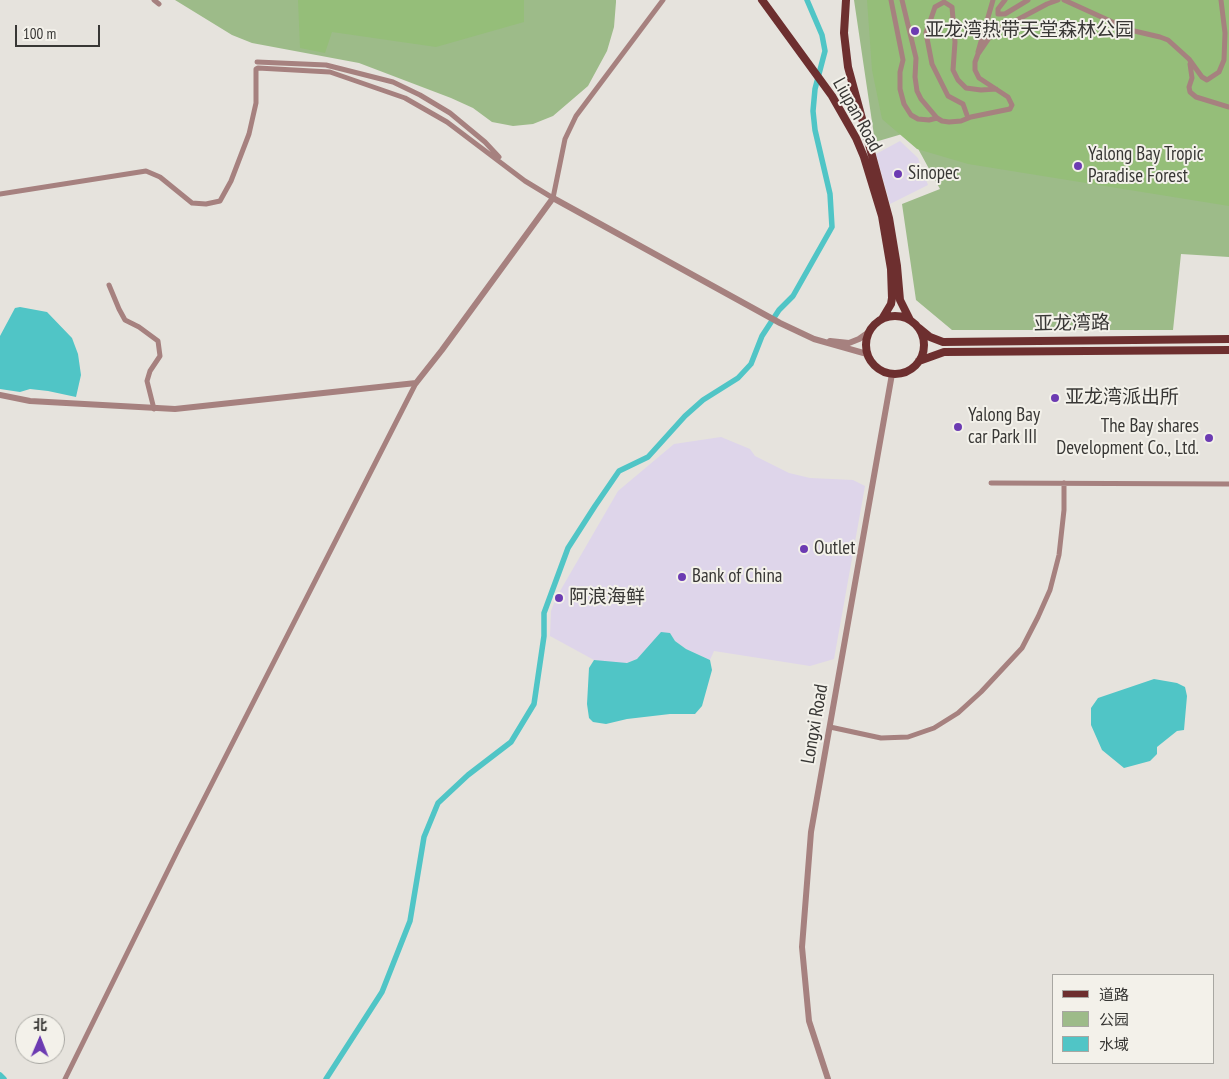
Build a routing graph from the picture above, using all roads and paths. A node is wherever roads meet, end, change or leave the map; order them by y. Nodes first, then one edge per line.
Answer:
1 (154, 0) edge
2 (663, 0) edge
3 (762, 0) edge
4 (846, 0) edge
5 (891, 0) edge
6 (902, 0) edge
7 (993, 0) edge
8 (1005, 0) edge
9 (1028, 0) edge
10 (1058, 0) edge
11 (1064, 0) edge
12 (1221, 0) edge
13 (159, 4) dead end
14 (1189, 59) junction
15 (975, 62) junction
16 (256, 65) junction
17 (996, 89) junction
18 (1229, 106) edge
19 (937, 118) junction
20 (968, 118) junction
21 (509, 169) junction
22 (0, 194) edge
23 (554, 198) junction
24 (109, 286) dead end
25 (882, 319) junction
26 (910, 320) junction
27 (919, 328) junction
28 (869, 332) junction
29 (814, 339) junction
30 (1229, 339) edge
31 (1229, 350) edge
32 (867, 354) junction
33 (919, 361) junction
34 (892, 374) junction
35 (416, 383) junction
36 (0, 395) edge
37 (154, 409) junction
38 (991, 483) dead end
39 (1064, 483) junction
40 (1229, 484) edge
41 (830, 727) junction
42 (64, 1079) edge
43 (828, 1079) edge

1 - 13 street
2 - 23 street
3 - 25 main road, Liupan Road
4 - 26 main road, Liupan Road
5 - 19 street
6 - 19 street
7 - 15 street
8 - 9 street
10 - 15 street
11 - 14 street
12 - 14 street
14 - 18 street
15 - 17 street
16 - 21 street
16 - 21 street
16 - 22 street
17 - 20 street
17 - 20 street
19 - 20 street
21 - 23 street
23 - 29 street
23 - 35 street
24 - 37 street
25 - 26 main road
25 - 28 main road
26 - 27 main road
27 - 30 main road, 亚龙湾路
27 - 33 main road
28 - 29 street
28 - 32 main road
29 - 32 street
31 - 33 main road, 亚龙湾路
32 - 34 main road
33 - 34 main road
34 - 41 street, Longxi Road
35 - 37 street
35 - 42 street
36 - 37 street
38 - 39 street
39 - 40 street
39 - 41 street
41 - 43 street, Longxi Road

